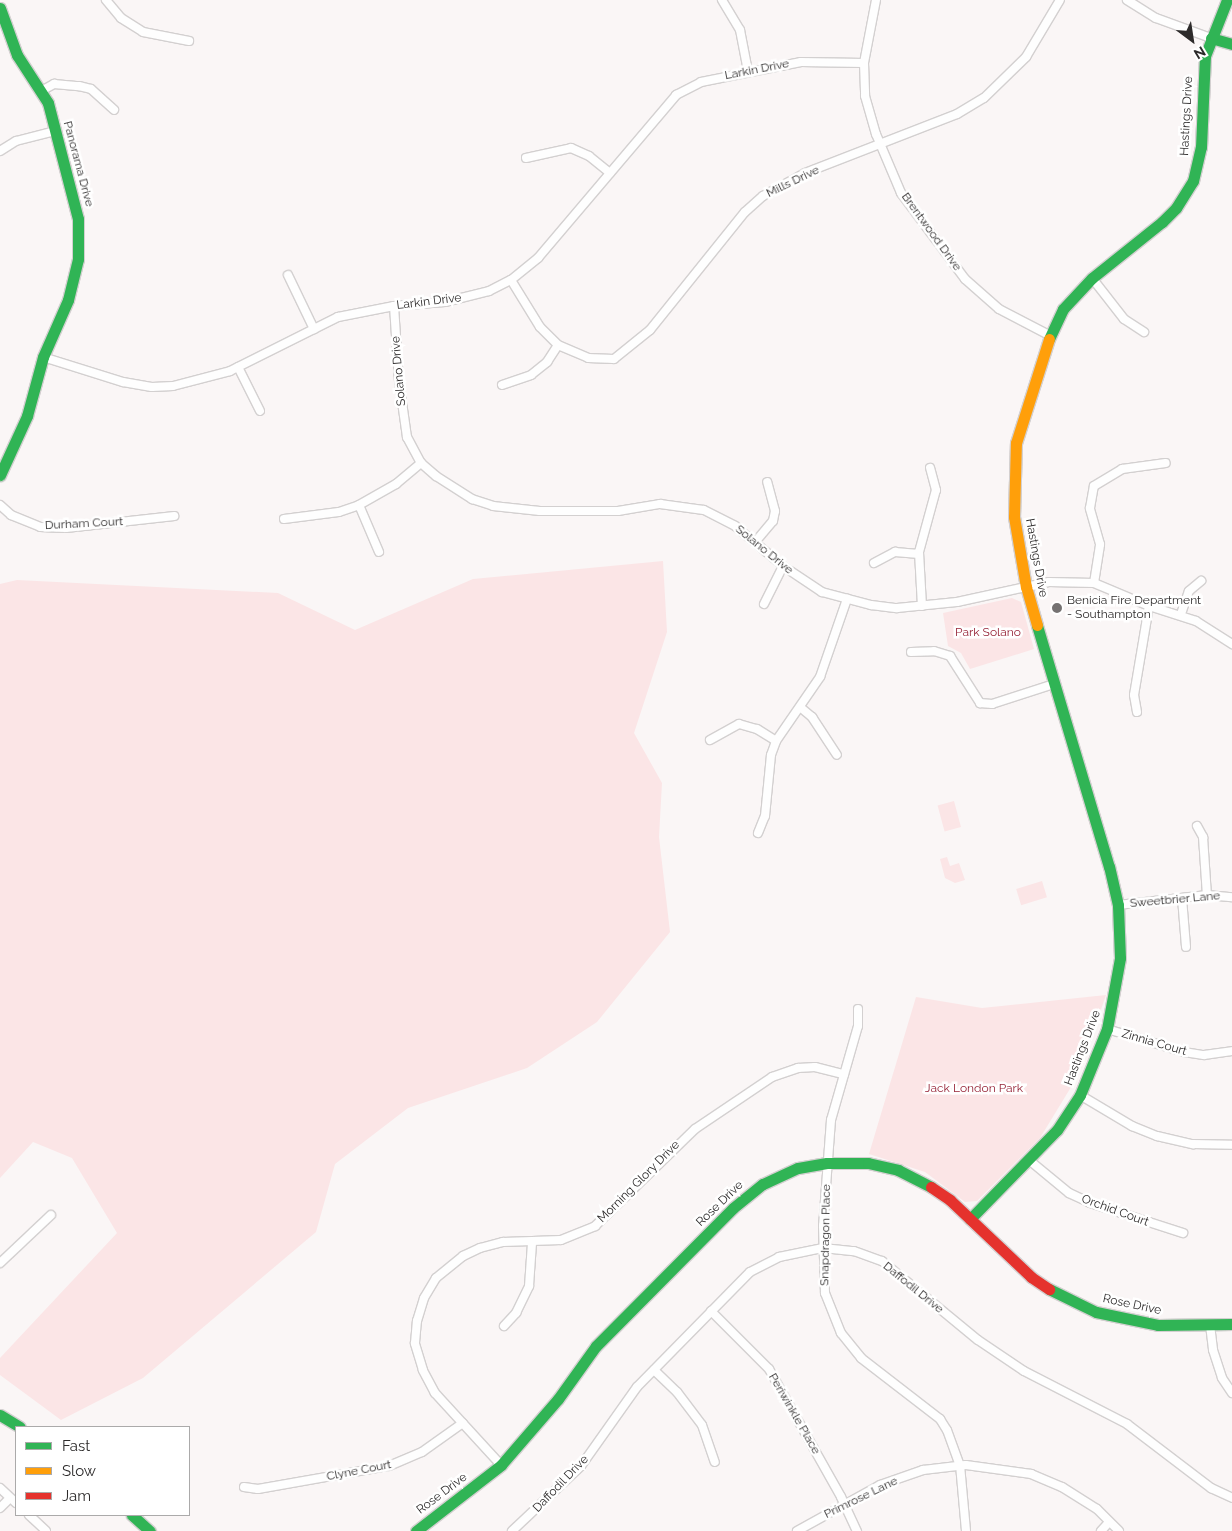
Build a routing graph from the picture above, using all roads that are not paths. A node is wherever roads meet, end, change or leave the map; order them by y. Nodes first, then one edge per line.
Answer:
1 (106, 0) edge
2 (723, 0) edge
3 (876, 0) edge
4 (1060, 0) edge
5 (1128, 0) edge
6 (1227, 0) edge
7 (0, 8) edge
8 (1211, 38) junction
9 (189, 41) dead end
10 (1232, 44) edge
11 (864, 63) junction
12 (748, 71) junction
13 (43, 90) junction
14 (114, 110) dead end
15 (55, 130) junction
16 (881, 146) junction
17 (0, 151) edge
18 (526, 158) dead end
19 (610, 173) junction
20 (288, 275) dead end
21 (1092, 278) junction
22 (511, 280) junction
23 (394, 306) junction
24 (314, 329) junction
25 (1144, 332) dead end
26 (1049, 335) junction
27 (558, 345) junction
28 (42, 357) junction
29 (238, 367) junction
30 (502, 385) dead end
31 (260, 411) dead end
32 (421, 463) junction
33 (1166, 463) dead end
34 (930, 468) dead end
35 (0, 475) edge
36 (767, 482) dead end
37 (0, 505) edge
38 (359, 505) junction
39 (174, 516) dead end
40 (284, 520) dead end
41 (756, 541) junction
42 (379, 552) dead end
43 (919, 554) junction
44 (874, 563) dead end
45 (783, 566) junction
46 (1201, 581) dead end
47 (1094, 583) junction
48 (1026, 587) junction
49 (846, 599) junction
50 (764, 604) dead end
51 (922, 606) junction
52 (1149, 606) junction
53 (1181, 614) junction
54 (1232, 644) edge
55 (911, 652) dead end
56 (1054, 684) junction
57 (800, 707) junction
58 (1137, 712) dead end
59 (710, 740) dead end
60 (776, 741) junction
61 (837, 755) dead end
62 (1197, 826) dead end
63 (758, 833) dead end
64 (1207, 895) junction
65 (1232, 897) edge
66 (1182, 898) junction
67 (1118, 905) junction
68 (1186, 947) dead end
69 (858, 1010) dead end
70 (1107, 1029) junction
71 (1232, 1051) edge
72 (844, 1074) junction
73 (1080, 1095) junction
74 (1232, 1145) edge
75 (1029, 1160) junction
76 (827, 1162) junction
77 (51, 1215) dead end
78 (970, 1219) junction
79 (1183, 1232) dead end
80 (532, 1243) junction
81 (823, 1248) junction
82 (0, 1263) edge
83 (711, 1311) junction
84 (1232, 1324) edge
85 (1210, 1325) junction
86 (504, 1326) dead end
87 (654, 1370) junction
88 (1232, 1393) edge
89 (0, 1415) edge
90 (463, 1423) junction
91 (18, 1426) edge
92 (715, 1462) dead end
93 (501, 1464) junction
94 (960, 1465) junction
95 (244, 1487) dead end
96 (0, 1488) edge
97 (1232, 1498) edge
98 (13, 1500) edge
99 (845, 1504) junction
100 (0, 1508) edge
101 (29, 1516) edge
102 (133, 1516) edge
103 (1109, 1522) junction
104 (46, 1531) edge
105 (150, 1531) edge
106 (416, 1531) edge
107 (512, 1531) edge
108 (797, 1531) edge
109 (857, 1531) edge
110 (966, 1531) edge
111 (1100, 1531) edge
112 (1119, 1531) edge

1 - 9 street
2 - 12 street
3 - 11 street, Brentwood Drive
4 - 16 street, Mills Drive
5 - 8 street
6 - 8 street, Hastings Drive
7 - 13 street, Panorama Drive
8 - 10 street
8 - 21 street, Hastings Drive
11 - 12 street, Larkin Drive
11 - 16 street, Brentwood Drive
12 - 19 street, Larkin Drive
13 - 14 street
13 - 15 street, Panorama Drive
15 - 17 street
15 - 28 street, Panorama Drive
16 - 26 street, Brentwood Drive
16 - 27 street, Mills Drive
18 - 19 street
19 - 22 street, Larkin Drive
20 - 24 street
21 - 25 street
21 - 26 street, Hastings Drive
22 - 23 street, Larkin Drive
22 - 27 street, Mills Drive
23 - 24 street, Larkin Drive
23 - 32 street, Solano Drive
24 - 29 street, Larkin Drive
26 - 48 street, Hastings Drive
27 - 30 street
28 - 29 street, Larkin Drive
28 - 35 street, Panorama Drive
29 - 31 street
32 - 38 street
32 - 41 street, Solano Drive
33 - 47 street
34 - 43 street
36 - 41 street
37 - 39 street, Durham Court
38 - 40 street
38 - 42 street
41 - 45 street, Solano Drive
43 - 44 street
43 - 51 street
45 - 49 street, Solano Drive
45 - 50 street
46 - 53 street
47 - 48 street, Solano Drive
47 - 52 street, Solano Drive
48 - 51 street, Solano Drive
48 - 56 street, Hastings Drive
49 - 51 street, Solano Drive
49 - 57 street
52 - 53 street, Solano Drive
52 - 58 street
53 - 54 street, Solano Drive
55 - 56 street
56 - 67 street, Hastings Drive
57 - 60 street
57 - 61 street
59 - 60 street
60 - 63 street
62 - 64 street
64 - 65 street, Sweetbrier Lane
64 - 66 street, Sweetbrier Lane
66 - 67 street, Sweetbrier Lane
66 - 68 street
67 - 70 street, Hastings Drive
69 - 72 street, Snapdragon Place
70 - 71 street, Zinnia Court
70 - 73 street, Hastings Drive
72 - 76 street, Snapdragon Place
72 - 80 street, Morning Glory Drive
73 - 74 street
73 - 75 street, Hastings Drive
75 - 78 street, Hastings Drive
75 - 79 street, Orchid Court
76 - 78 street, Rose Drive
76 - 81 street, Snapdragon Place
76 - 93 street, Rose Drive
77 - 82 street
78 - 85 street, Rose Drive
80 - 86 street
80 - 90 street, Morning Glory Drive
81 - 83 street, Daffodil Drive
81 - 94 street, Snapdragon Place
81 - 97 street, Daffodil Drive
83 - 87 street, Daffodil Drive
83 - 99 street, Periwinkle Place
84 - 85 street, Rose Drive
85 - 88 street
87 - 92 street
87 - 107 street, Daffodil Drive
89 - 91 street
90 - 93 street, Morning Glory Drive
90 - 95 street, Clyne Court
93 - 106 street, Rose Drive
94 - 99 street, Primrose Lane
94 - 103 street, Primrose Lane
94 - 110 street, Snapdragon Place
96 - 98 street
98 - 100 street
99 - 108 street, Primrose Lane
99 - 109 street, Periwinkle Place
101 - 104 street
102 - 105 street
103 - 111 street
103 - 112 street, Primrose Lane

